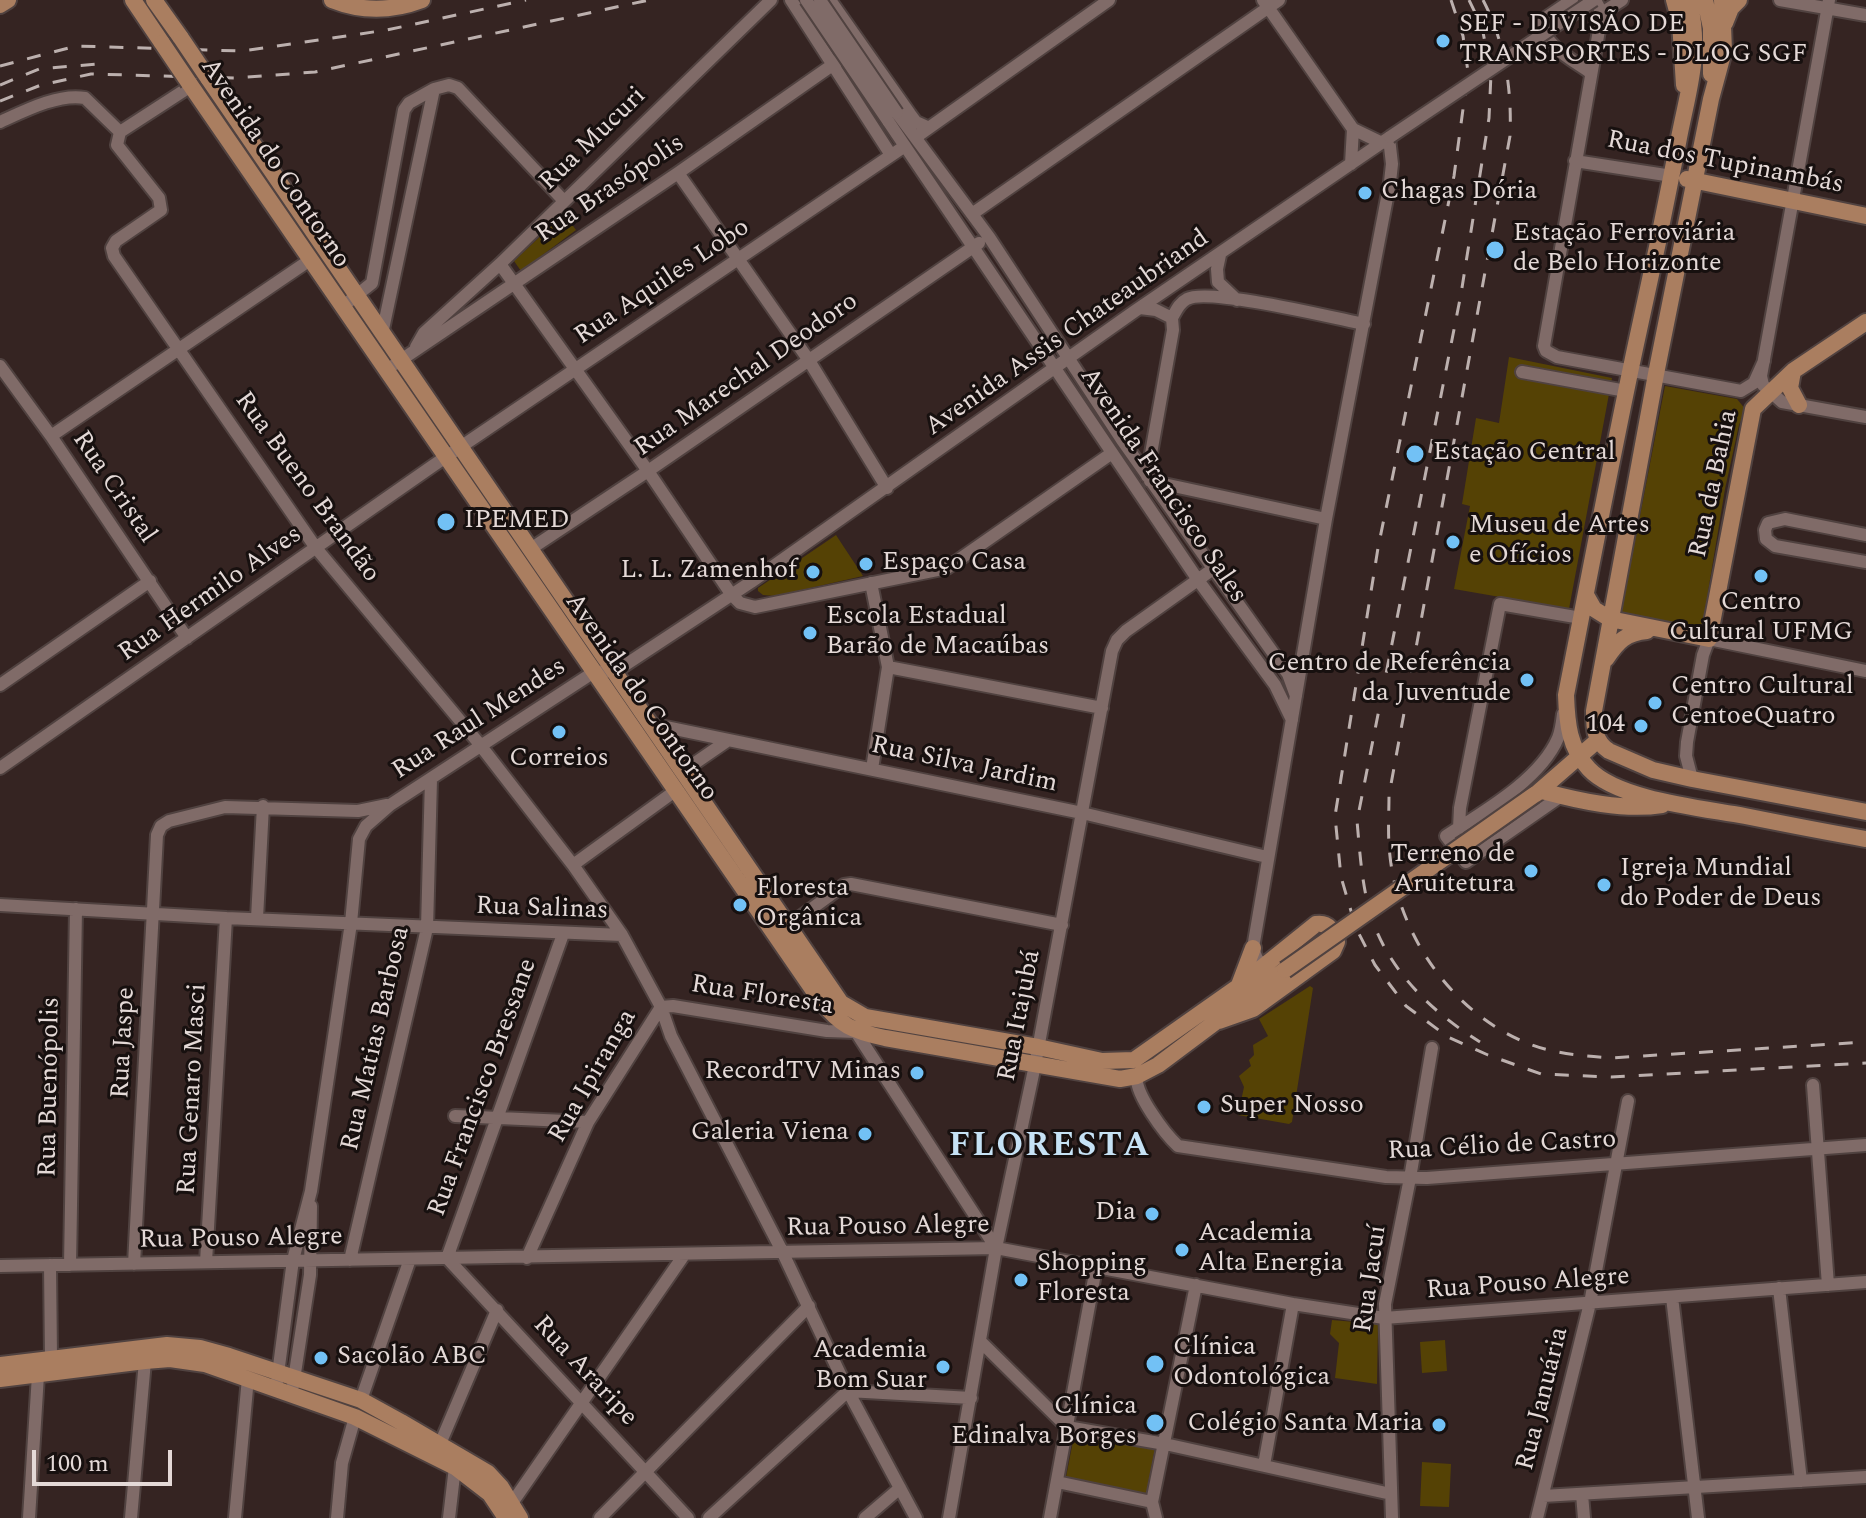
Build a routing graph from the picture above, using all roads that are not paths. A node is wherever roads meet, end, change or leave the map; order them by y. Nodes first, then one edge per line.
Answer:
1 (8, 0) edge
2 (133, 0) edge
3 (154, 0) edge
4 (332, 0) edge
5 (422, 0) edge
6 (771, 0) edge
7 (791, 0) edge
8 (806, 0) edge
9 (820, 0) edge
10 (830, 0) edge
11 (1109, 0) edge
12 (1572, 0) edge
13 (1594, 0) edge
14 (1622, 0) edge
15 (1674, 0) edge
16 (1689, 0) edge
17 (1705, 0) edge
18 (1722, 0) edge
19 (1739, 0) edge
20 (1780, 0) edge
21 (1270, 3) edge
22 (1828, 4) edge
23 (0, 5) edge
24 (1602, 13) junction
25 (1866, 15) edge
26 (1725, 24) junction
27 (861, 45) junction
28 (832, 64) junction
29 (1591, 73) junction
30 (190, 85) junction
31 (434, 89) junction
32 (1711, 99) junction
33 (1685, 107) junction
34 (893, 117) junction
35 (0, 122) edge
36 (927, 127) junction
37 (1353, 129) junction
38 (120, 132) junction
39 (916, 137) junction
40 (1387, 140) junction
41 (905, 146) junction
42 (891, 155) junction
43 (1575, 161) junction
44 (1351, 164) junction
45 (678, 173) junction
46 (1672, 176) junction
47 (1696, 180) junction
48 (386, 198) junction
49 (563, 200) junction
50 (1792, 200) junction
51 (411, 202) junction
52 (972, 214) junction
53 (1866, 216) edge
54 (989, 237) junction
55 (973, 247) junction
56 (1220, 255) junction
57 (739, 259) junction
58 (310, 260) junction
59 (500, 264) junction
60 (373, 273) junction
61 (515, 281) junction
62 (393, 282) junction
63 (357, 296) junction
64 (1237, 300) junction
65 (342, 307) junction
66 (1140, 308) junction
67 (1172, 318) junction
68 (1866, 322) edge
69 (1364, 324) junction
70 (382, 334) junction
71 (416, 347) junction
72 (180, 350) junction
73 (808, 359) junction
74 (1068, 359) junction
75 (1764, 361) junction
76 (0, 366) edge
77 (393, 366) junction
78 (575, 368) junction
79 (1054, 368) junction
80 (1630, 370) junction
81 (1793, 371) junction
82 (1522, 372) dead end
83 (1656, 374) junction
84 (1626, 391) junction
85 (1769, 392) junction
86 (1799, 405) junction
87 (1866, 417) edge
88 (51, 436) junction
89 (452, 453) junction
90 (1112, 453) junction
91 (648, 471) junction
92 (1149, 478) junction
93 (1182, 487) junction
94 (887, 488) junction
95 (1167, 504) junction
96 (1326, 519) junction
97 (1866, 535) edge
98 (316, 548) junction
99 (529, 550) junction
100 (1866, 562) edge
101 (1213, 569) junction
102 (1198, 580) junction
103 (150, 581) junction
104 (871, 583) junction
105 (731, 594) junction
106 (1586, 595) junction
107 (1581, 618) junction
108 (1610, 619) junction
109 (1661, 631) junction
110 (187, 638) junction
111 (1709, 639) junction
112 (1604, 662) junction
113 (888, 667) junction
114 (616, 671) junction
115 (1866, 671) edge
116 (594, 672) junction
117 (0, 685) edge
118 (606, 691) junction
119 (1566, 695) junction
120 (1296, 696) junction
121 (1102, 708) junction
122 (1292, 720) junction
123 (651, 724) junction
124 (1598, 740) junction
125 (727, 741) junction
126 (482, 746) junction
127 (1580, 758) junction
128 (0, 768) edge
129 (872, 769) junction
130 (682, 772) junction
131 (431, 779) junction
132 (1692, 779) junction
133 (675, 791) junction
134 (1538, 793) junction
135 (1561, 796) junction
136 (1674, 804) junction
137 (390, 805) junction
138 (263, 806) junction
139 (358, 811) junction
140 (1866, 812) edge
141 (1082, 813) junction
142 (1459, 828) junction
143 (359, 839) junction
144 (1866, 839) edge
145 (1267, 857) junction
146 (573, 865) junction
147 (0, 905) edge
148 (76, 909) junction
149 (155, 914) junction
150 (226, 918) junction
151 (257, 918) junction
152 (328, 922) junction
153 (351, 923) junction
154 (1062, 925) junction
155 (788, 926) junction
156 (427, 928) junction
157 (563, 934) junction
158 (622, 935) junction
159 (348, 944) junction
160 (1253, 948) junction
161 (1264, 966) junction
162 (1284, 971) junction
163 (1239, 986) junction
164 (661, 1007) junction
165 (865, 1017) junction
166 (1219, 1021) junction
167 (856, 1032) junction
168 (1038, 1047) junction
169 (1432, 1048) dead end
170 (1035, 1065) junction
171 (1137, 1076) junction
172 (1813, 1085) dead end
173 (1628, 1101) dead end
174 (455, 1116) dead end
175 (495, 1119) junction
176 (588, 1122) junction
177 (1866, 1145) edge
178 (1818, 1149) junction
179 (1615, 1163) junction
180 (1410, 1178) junction
181 (311, 1191) junction
182 (996, 1248) junction
183 (782, 1251) junction
184 (684, 1255) junction
185 (447, 1258) junction
186 (527, 1258) junction
187 (410, 1259) junction
188 (293, 1260) junction
189 (312, 1260) junction
190 (350, 1260) junction
191 (206, 1262) junction
192 (134, 1264) junction
193 (50, 1265) junction
194 (70, 1265) junction
195 (0, 1266) edge
196 (1096, 1268) junction
197 (1866, 1282) edge
198 (1196, 1285) junction
199 (1828, 1285) junction
200 (1779, 1288) junction
201 (1672, 1297) junction
202 (1590, 1303) junction
203 (1293, 1304) junction
204 (809, 1306) junction
205 (497, 1310) junction
206 (1384, 1318) junction
207 (981, 1342) junction
208 (51, 1358) junction
209 (145, 1361) junction
210 (0, 1365) edge
211 (288, 1374) junction
212 (38, 1375) junction
213 (248, 1378) junction
214 (0, 1379) edge
215 (848, 1391) junction
216 (283, 1392) junction
217 (971, 1398) junction
218 (581, 1402) junction
219 (358, 1409) junction
220 (1067, 1427) junction
221 (440, 1444) junction
222 (1165, 1444) junction
223 (1264, 1465) junction
224 (455, 1467) junction
225 (647, 1471) junction
226 (1866, 1477) edge
227 (1801, 1481) junction
228 (1057, 1482) junction
229 (900, 1488) junction
230 (1697, 1488) junction
231 (1391, 1494) junction
232 (1582, 1494) junction
233 (1543, 1496) junction
234 (1152, 1502) junction
235 (513, 1513) edge
236 (29, 1518) edge
237 (131, 1518) edge
238 (235, 1518) edge
239 (337, 1518) edge
240 (449, 1518) edge
241 (600, 1518) edge
242 (688, 1518) edge
243 (709, 1518) edge
244 (865, 1518) edge
245 (916, 1518) edge
246 (949, 1518) edge
247 (1050, 1518) edge
248 (1156, 1518) edge
249 (1392, 1518) edge
250 (1537, 1518) edge
251 (1584, 1518) edge
252 (1698, 1518) edge

1 - 23 main road
2 - 30 main road, Avenida do Contorno, bridge
3 - 63 main road, Avenida do Contorno, bridge
4 - 5 main road
6 - 49 street, Rua Mucuri
7 - 28 street
8 - 34 street, Avenida Francisco Sales, bridge
9 - 34 street, Avenida Francisco Sales, bridge
10 - 27 street
11 - 36 street
12 - 29 street
13 - 24 street
13 - 40 street, Avenida Assis Chateaubriand, bridge
14 - 24 street
15 - 33 main road
16 - 33 main road
17 - 32 main road
18 - 26 main road
19 - 26 main road
20 - 22 street
21 - 37 street
21 - 52 street
22 - 25 street
22 - 50 street
24 - 29 street
26 - 32 main road
27 - 28 street, Rua Brasópolis
27 - 36 street
28 - 42 street
28 - 45 street, Rua Brasópolis
29 - 43 street
30 - 38 street
30 - 58 main road, Avenida do Contorno
31 - 48 street
31 - 49 street
31 - 51 street
32 - 47 main road
33 - 46 main road
34 - 39 street, Avenida Francisco Sales
34 - 41 street, Avenida Francisco Sales
35 - 38 street
36 - 39 street
37 - 40 street
37 - 44 street
38 - 72 street, Rua Bueno Brandão
39 - 52 street, Avenida Francisco Sales
40 - 44 street, Avenida Assis Chateaubriand
40 - 69 street
41 - 42 street, Rua Aquiles Lobo
41 - 55 street, Avenida Francisco Sales
42 - 57 street, Rua Aquiles Lobo
43 - 46 street, Rua dos Tupinambás
43 - 80 street
44 - 56 street, Avenida Assis Chateaubriand
45 - 57 street
45 - 61 street, Rua Brasópolis
46 - 47 main road, Rua dos Tupinambás
46 - 80 main road
47 - 50 main road, Rua dos Tupinambás
47 - 83 main road
48 - 51 street
48 - 60 street
49 - 59 street, Rua Mucuri
50 - 53 main road, Rua dos Tupinambás
50 - 75 street
51 - 62 street
52 - 54 street, Avenida Francisco Sales
54 - 55 street, Rua Marechal Deodoro
54 - 74 street, Avenida Francisco Sales
55 - 73 street, Rua Marechal Deodoro
55 - 79 street, Avenida Francisco Sales
56 - 64 street
56 - 66 street, Avenida Assis Chateaubriand
57 - 73 street
57 - 78 street, Rua Aquiles Lobo
58 - 65 main road, Avenida do Contorno
58 - 72 street
59 - 61 street
59 - 71 street, Rua Mucuri
60 - 62 street
60 - 63 street
61 - 71 street, Rua Brasópolis
61 - 78 street
62 - 70 street
63 - 65 street
63 - 70 main road, Avenida do Contorno
64 - 67 street
64 - 69 street
65 - 77 main road, Avenida do Contorno
66 - 67 street
66 - 74 street, Avenida Assis Chateaubriand
67 - 92 street
68 - 81 main road, Rua da Bahia
69 - 96 street
70 - 77 main road, Avenida do Contorno
71 - 77 street, Rua Brasópolis
72 - 88 street
72 - 98 street, Rua Bueno Brandão
73 - 91 street, Rua Marechal Deodoro
73 - 94 street
74 - 79 street, Avenida Assis Chateaubriand
74 - 92 street, Avenida Francisco Sales
75 - 83 street
75 - 85 street
76 - 88 street, Rua Cristal
77 - 89 main road, Avenida do Contorno
78 - 89 street, Rua Aquiles Lobo
78 - 91 street
79 - 90 street, Avenida Francisco Sales
79 - 94 street, Avenida Assis Chateaubriand
80 - 83 street
80 - 84 main road
81 - 85 main road, Rua da Bahia
81 - 86 main road
82 - 84 street
83 - 108 main road
84 - 106 main road
85 - 86 street
85 - 111 main road, Rua da Bahia
86 - 87 street
88 - 103 street, Rua Cristal
89 - 98 street, Rua Hermilo Alves
89 - 99 main road, Avenida do Contorno
89 - 116 main road, Avenida do Contorno
90 - 102 street, Avenida Francisco Sales
90 - 104 street
91 - 99 street, Rua Marechal Deodoro
91 - 105 street
92 - 93 street
92 - 95 street, Avenida Francisco Sales
93 - 95 street
93 - 96 street
94 - 105 street, Avenida Assis Chateaubriand
95 - 101 street, Avenida Francisco Sales
96 - 120 street
97 - 100 street
98 - 110 street, Rua Hermilo Alves
98 - 126 street, Rua Bueno Brandão
99 - 114 main road, Avenida do Contorno
101 - 102 street, Rua Itajubá
101 - 120 street, Avenida Francisco Sales
102 - 121 street, Rua Itajubá
102 - 122 street, Avenida Francisco Sales
103 - 110 street, Rua Cristal
103 - 117 street
104 - 105 street
104 - 113 street
105 - 114 street, Avenida Assis Chateaubriand
106 - 107 main road
106 - 108 main road
107 - 119 main road
107 - 142 street
108 - 109 main road
108 - 112 main road
109 - 111 main road
109 - 112 main road
110 - 128 street, Rua Hermilo Alves
111 - 115 street
111 - 132 street, Rua da Bahia
112 - 124 main road
113 - 121 street
113 - 129 street
114 - 116 street
114 - 118 street, Avenida Assis Chateaubriand
114 - 123 main road, Avenida do Contorno
116 - 118 main road, Avenida do Contorno
116 - 126 street, Rua Raul Mendes
118 - 133 main road, Avenida do Contorno
119 - 127 main road
119 - 142 street
120 - 122 street
121 - 141 street, Rua Itajubá
122 - 145 street
123 - 125 street, Rua Silva Jardim
123 - 130 main road, Avenida do Contorno
124 - 127 main road, Avenida do Contorno
124 - 132 main road
125 - 129 street, Rua Silva Jardim
125 - 130 street
126 - 131 street, Rua Raul Mendes
126 - 146 street, Rua Bueno Brandão
127 - 134 main road, Avenida do Contorno
127 - 136 main road
129 - 141 street, Rua Silva Jardim
130 - 155 main road, Avenida do Contorno
131 - 137 street, Rua Raul Mendes
131 - 156 street, Rua Matias Barbosa
132 - 140 main road
133 - 146 street
133 - 167 main road, Avenida do Contorno
134 - 135 main road
134 - 162 main road, Avenida do Contorno, bridge
135 - 136 main road
135 - 142 street
136 - 144 main road
137 - 139 street
137 - 143 street
138 - 139 street
138 - 149 street, Rua Jaspe
138 - 151 street
139 - 143 street
141 - 145 street, Rua Silva Jardim
141 - 154 street, Rua Itajubá
143 - 153 street
145 - 160 street
146 - 158 street, Rua Bueno Brandão
147 - 148 street, Rua Salinas
148 - 149 street, Rua Salinas
148 - 194 street, Rua Buenópolis
149 - 150 street, Rua Salinas
149 - 192 street, Rua Jaspe
150 - 151 street, Rua Salinas
150 - 191 street, Rua Genaro Masci
151 - 152 street, Rua Salinas
152 - 153 street, Rua Salinas
152 - 159 street
153 - 156 street, Rua Salinas
153 - 159 street
154 - 155 street
154 - 168 street, Rua Itajubá
155 - 165 main road, Avenida do Contorno
156 - 157 street, Rua Salinas
156 - 190 street, Rua Matias Barbosa
157 - 158 street, Rua Salinas
157 - 175 street, Rua Francisco Bressane
158 - 164 street, Rua Salinas
159 - 181 street
160 - 161 street
160 - 163 main road
161 - 162 street
161 - 163 main road, Avenida do Contorno
161 - 166 main road, Avenida do Contorno
162 - 166 main road, Avenida do Contorno
163 - 168 main road, Avenida do Contorno
164 - 167 street, Rua Floresta
164 - 176 street, Rua Ipiranga
164 - 183 street, Rua Salinas
165 - 167 main road
165 - 168 main road, Avenida do Contorno
166 - 171 main road, Avenida do Contorno
167 - 170 main road, Avenida do Contorno
167 - 182 street
168 - 170 street, Rua Itajubá
169 - 180 street, Rua Jacuí
170 - 171 main road, Avenida do Contorno
170 - 182 street, Rua Itajubá
171 - 180 street, Rua Célio de Castro
172 - 178 street
173 - 179 street, Rua Januária
174 - 175 street
175 - 176 street
175 - 185 street, Rua Francisco Bressane
176 - 186 street, Rua Ipiranga
177 - 178 street, Rua Célio de Castro
178 - 179 street, Rua Célio de Castro
178 - 199 street
179 - 180 street, Rua Célio de Castro
179 - 202 street, Rua Januária
180 - 206 street, Rua Jacuí
181 - 188 street
181 - 189 street
182 - 183 street, Rua Pouso Alegre
182 - 196 street, Rua Pouso Alegre
182 - 207 street, Rua Itajubá
183 - 184 street, Rua Pouso Alegre
183 - 204 street, Rua Salinas
184 - 186 street, Rua Pouso Alegre
184 - 218 street
185 - 186 street, Rua Pouso Alegre
185 - 187 street, Rua Pouso Alegre
185 - 205 street, Rua Araripe
187 - 190 street, Rua Pouso Alegre
187 - 219 street
188 - 189 street, Rua Pouso Alegre
188 - 191 street, Rua Pouso Alegre
188 - 211 street
189 - 190 street, Rua Pouso Alegre
189 - 211 street
191 - 192 street, Rua Pouso Alegre
192 - 194 street, Rua Pouso Alegre
193 - 194 street, Rua Pouso Alegre
193 - 195 street, Rua Pouso Alegre
193 - 208 street
196 - 198 street, Rua Pouso Alegre
196 - 220 street
197 - 199 street, Rua Pouso Alegre
198 - 203 street, Rua Pouso Alegre
198 - 222 street
199 - 200 street, Rua Pouso Alegre
200 - 201 street, Rua Pouso Alegre
200 - 227 street
201 - 202 street, Rua Pouso Alegre
201 - 230 street
202 - 206 street, Rua Pouso Alegre
202 - 233 street, Rua Januária
203 - 206 street, Rua Pouso Alegre
203 - 223 street
204 - 215 street, Rua Salinas
204 - 225 street
205 - 218 street, Rua Araripe
205 - 221 street
206 - 231 street, Rua Jacuí
207 - 217 street, Rua Itajubá
207 - 220 street
208 - 210 main road
208 - 211 main road
209 - 212 main road
209 - 213 main road
209 - 237 street
211 - 216 street
211 - 219 main road
212 - 214 main road
212 - 236 street
213 - 216 main road
213 - 238 street
215 - 217 street
215 - 229 street, Rua Salinas
215 - 243 street
216 - 219 main road
217 - 246 street, Rua Itajubá
218 - 225 street, Rua Araripe
218 - 235 street
219 - 221 main road
219 - 224 main road
219 - 239 street
220 - 222 street
220 - 228 street
221 - 235 main road
222 - 223 street
222 - 234 street
223 - 231 street
224 - 235 main road
224 - 240 street
225 - 241 street
225 - 242 street, Rua Araripe
226 - 227 street
227 - 230 street
228 - 234 street
228 - 247 street
229 - 244 street
229 - 245 street, Rua Salinas
230 - 232 street
230 - 252 street
231 - 249 street, Rua Jacuí
232 - 233 street
232 - 251 street
233 - 250 street, Rua Januária
234 - 248 street

